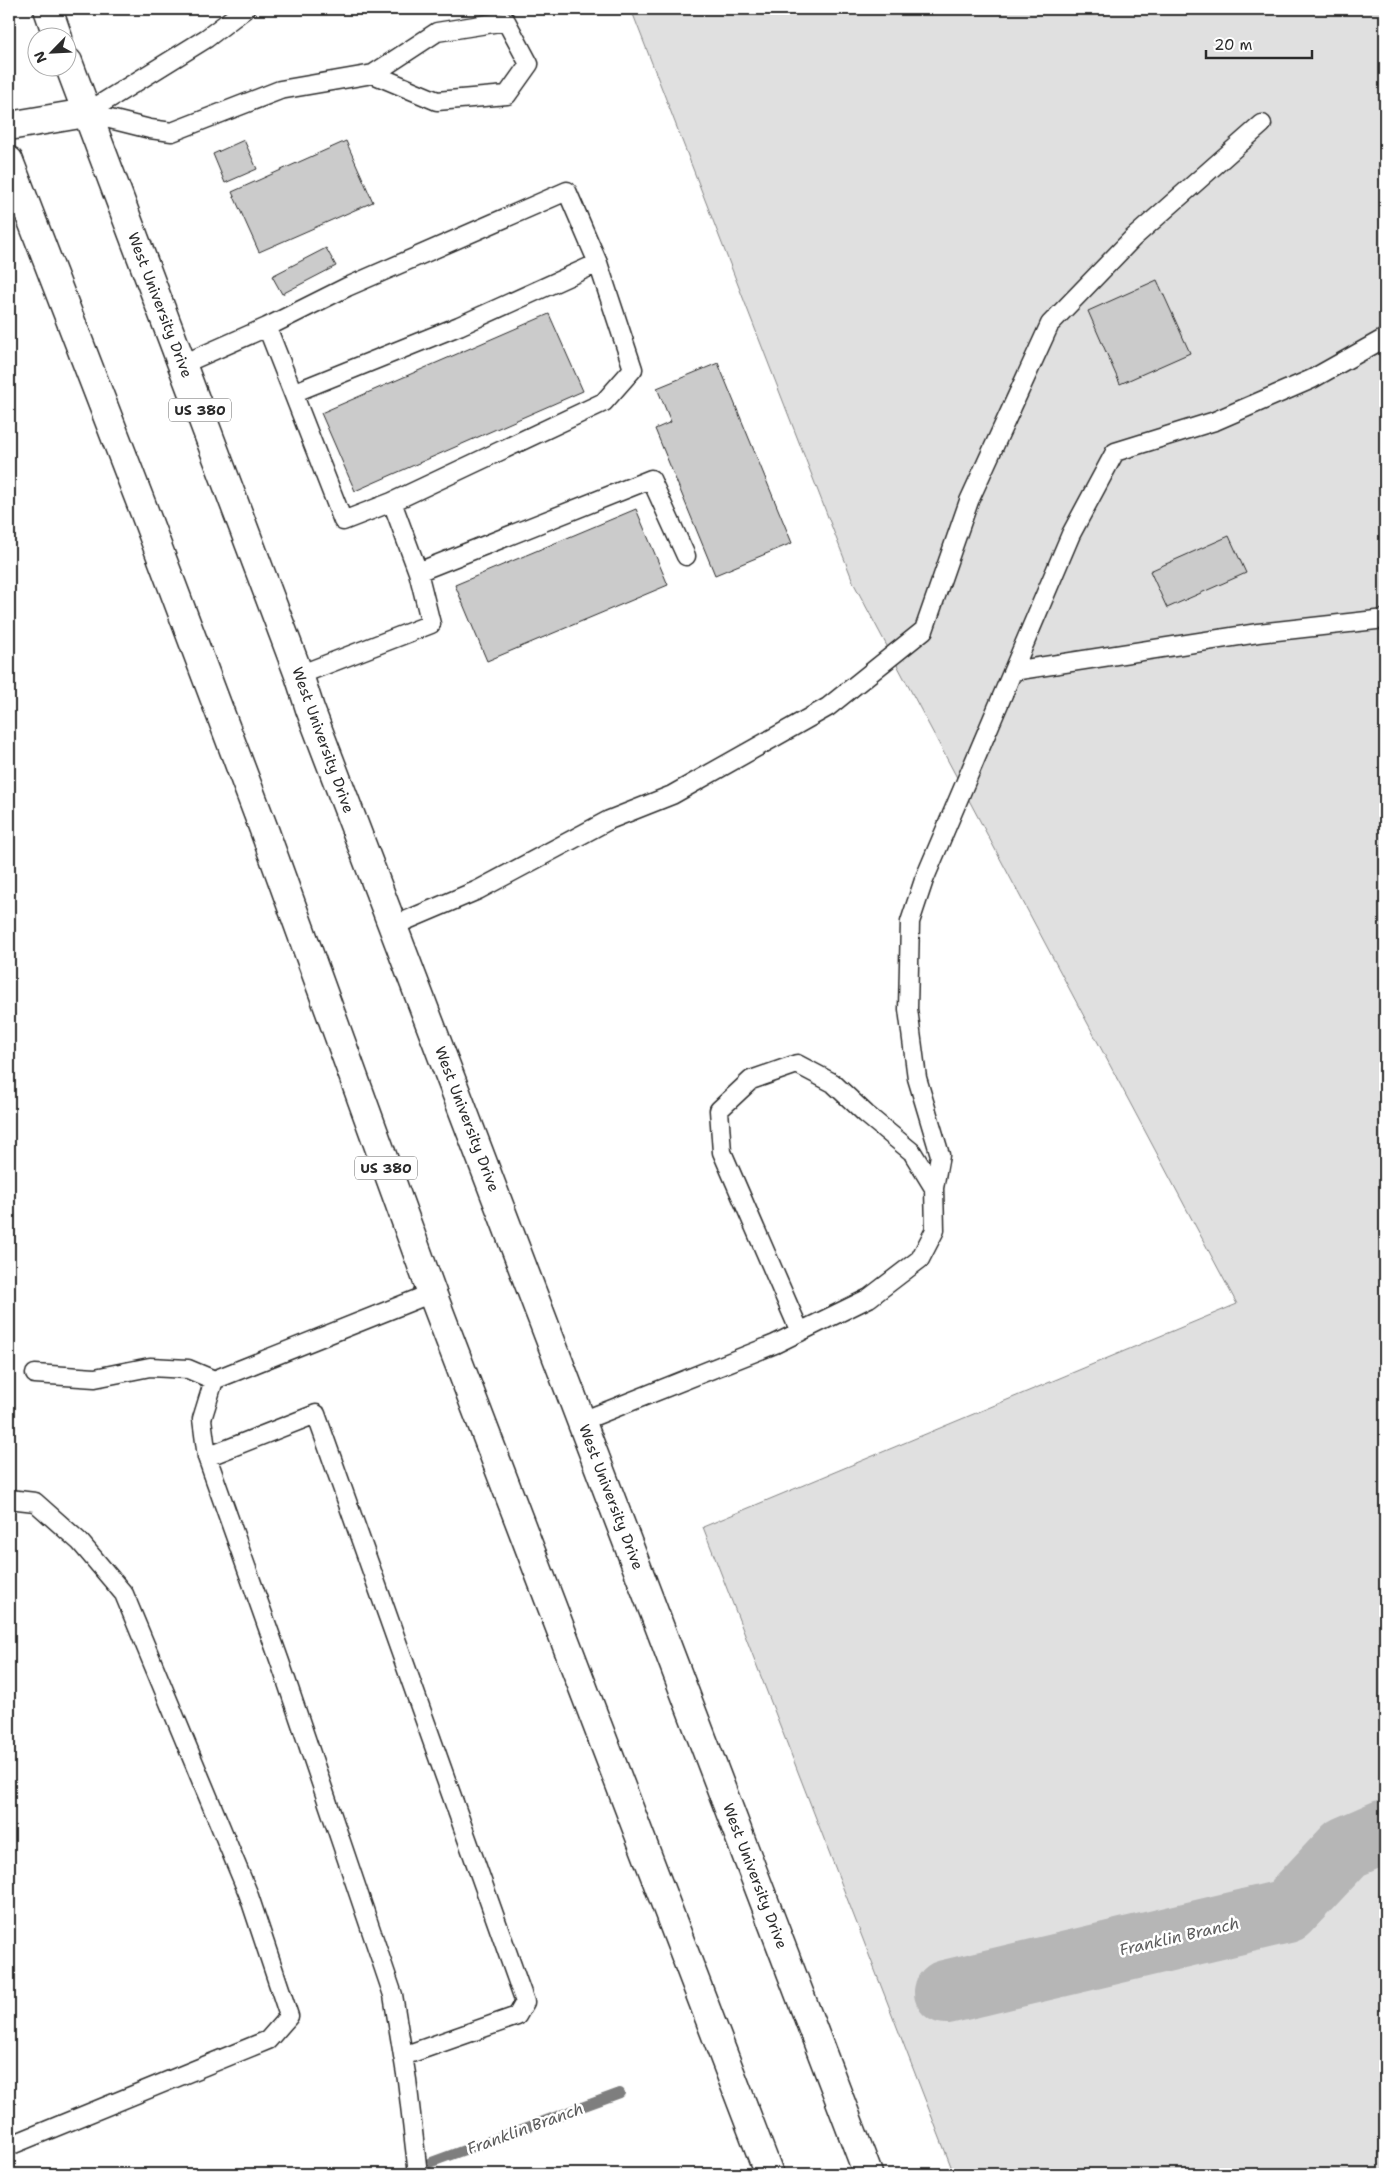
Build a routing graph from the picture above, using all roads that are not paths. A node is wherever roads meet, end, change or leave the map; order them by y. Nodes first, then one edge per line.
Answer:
1 (48, 9) edge
2 (245, 9) edge
3 (55, 28) edge
4 (373, 74) junction
5 (74, 78) edge
6 (86, 113) junction
7 (1262, 124) dead end
8 (9, 126) edge
9 (9, 161) edge
10 (598, 263) junction
11 (267, 327) junction
12 (1385, 338) edge
13 (183, 364) junction
14 (292, 393) junction
15 (392, 502) junction
16 (686, 556) dead end
17 (418, 572) junction
18 (1385, 619) edge
19 (1013, 671) junction
20 (299, 675) junction
21 (393, 926) junction
22 (934, 1188) junction
23 (432, 1293) junction
24 (800, 1332) junction
25 (35, 1374) dead end
26 (214, 1380) junction
27 (582, 1421) junction
28 (207, 1457) junction
29 (9, 1499) edge
30 (403, 2056) junction
31 (9, 2146) edge
32 (418, 2174) edge
33 (770, 2174) edge
34 (868, 2174) edge

1 - 3 highway
2 - 6 lane
4 - 4 lane
4 - 6 lane
5 - 6 highway, West University Drive / US 380
6 - 8 highway
6 - 13 highway, West University Drive / US 380
7 - 21 lane
9 - 23 highway, US 380
10 - 11 lane
10 - 14 lane
10 - 15 lane
11 - 13 lane
11 - 14 lane
12 - 19 lane
13 - 20 highway, West University Drive / US 380
14 - 15 lane
15 - 17 lane
16 - 17 lane
17 - 20 lane
18 - 19 lane
19 - 22 lane
20 - 21 highway, West University Drive / US 380
21 - 27 highway, West University Drive / US 380
22 - 24 lane
22 - 24 lane
23 - 26 lane
23 - 33 highway, US 380
24 - 27 lane
25 - 26 lane
26 - 28 lane
27 - 34 highway, West University Drive / US 380
28 - 30 lane
28 - 30 lane
29 - 31 lane
30 - 32 lane

